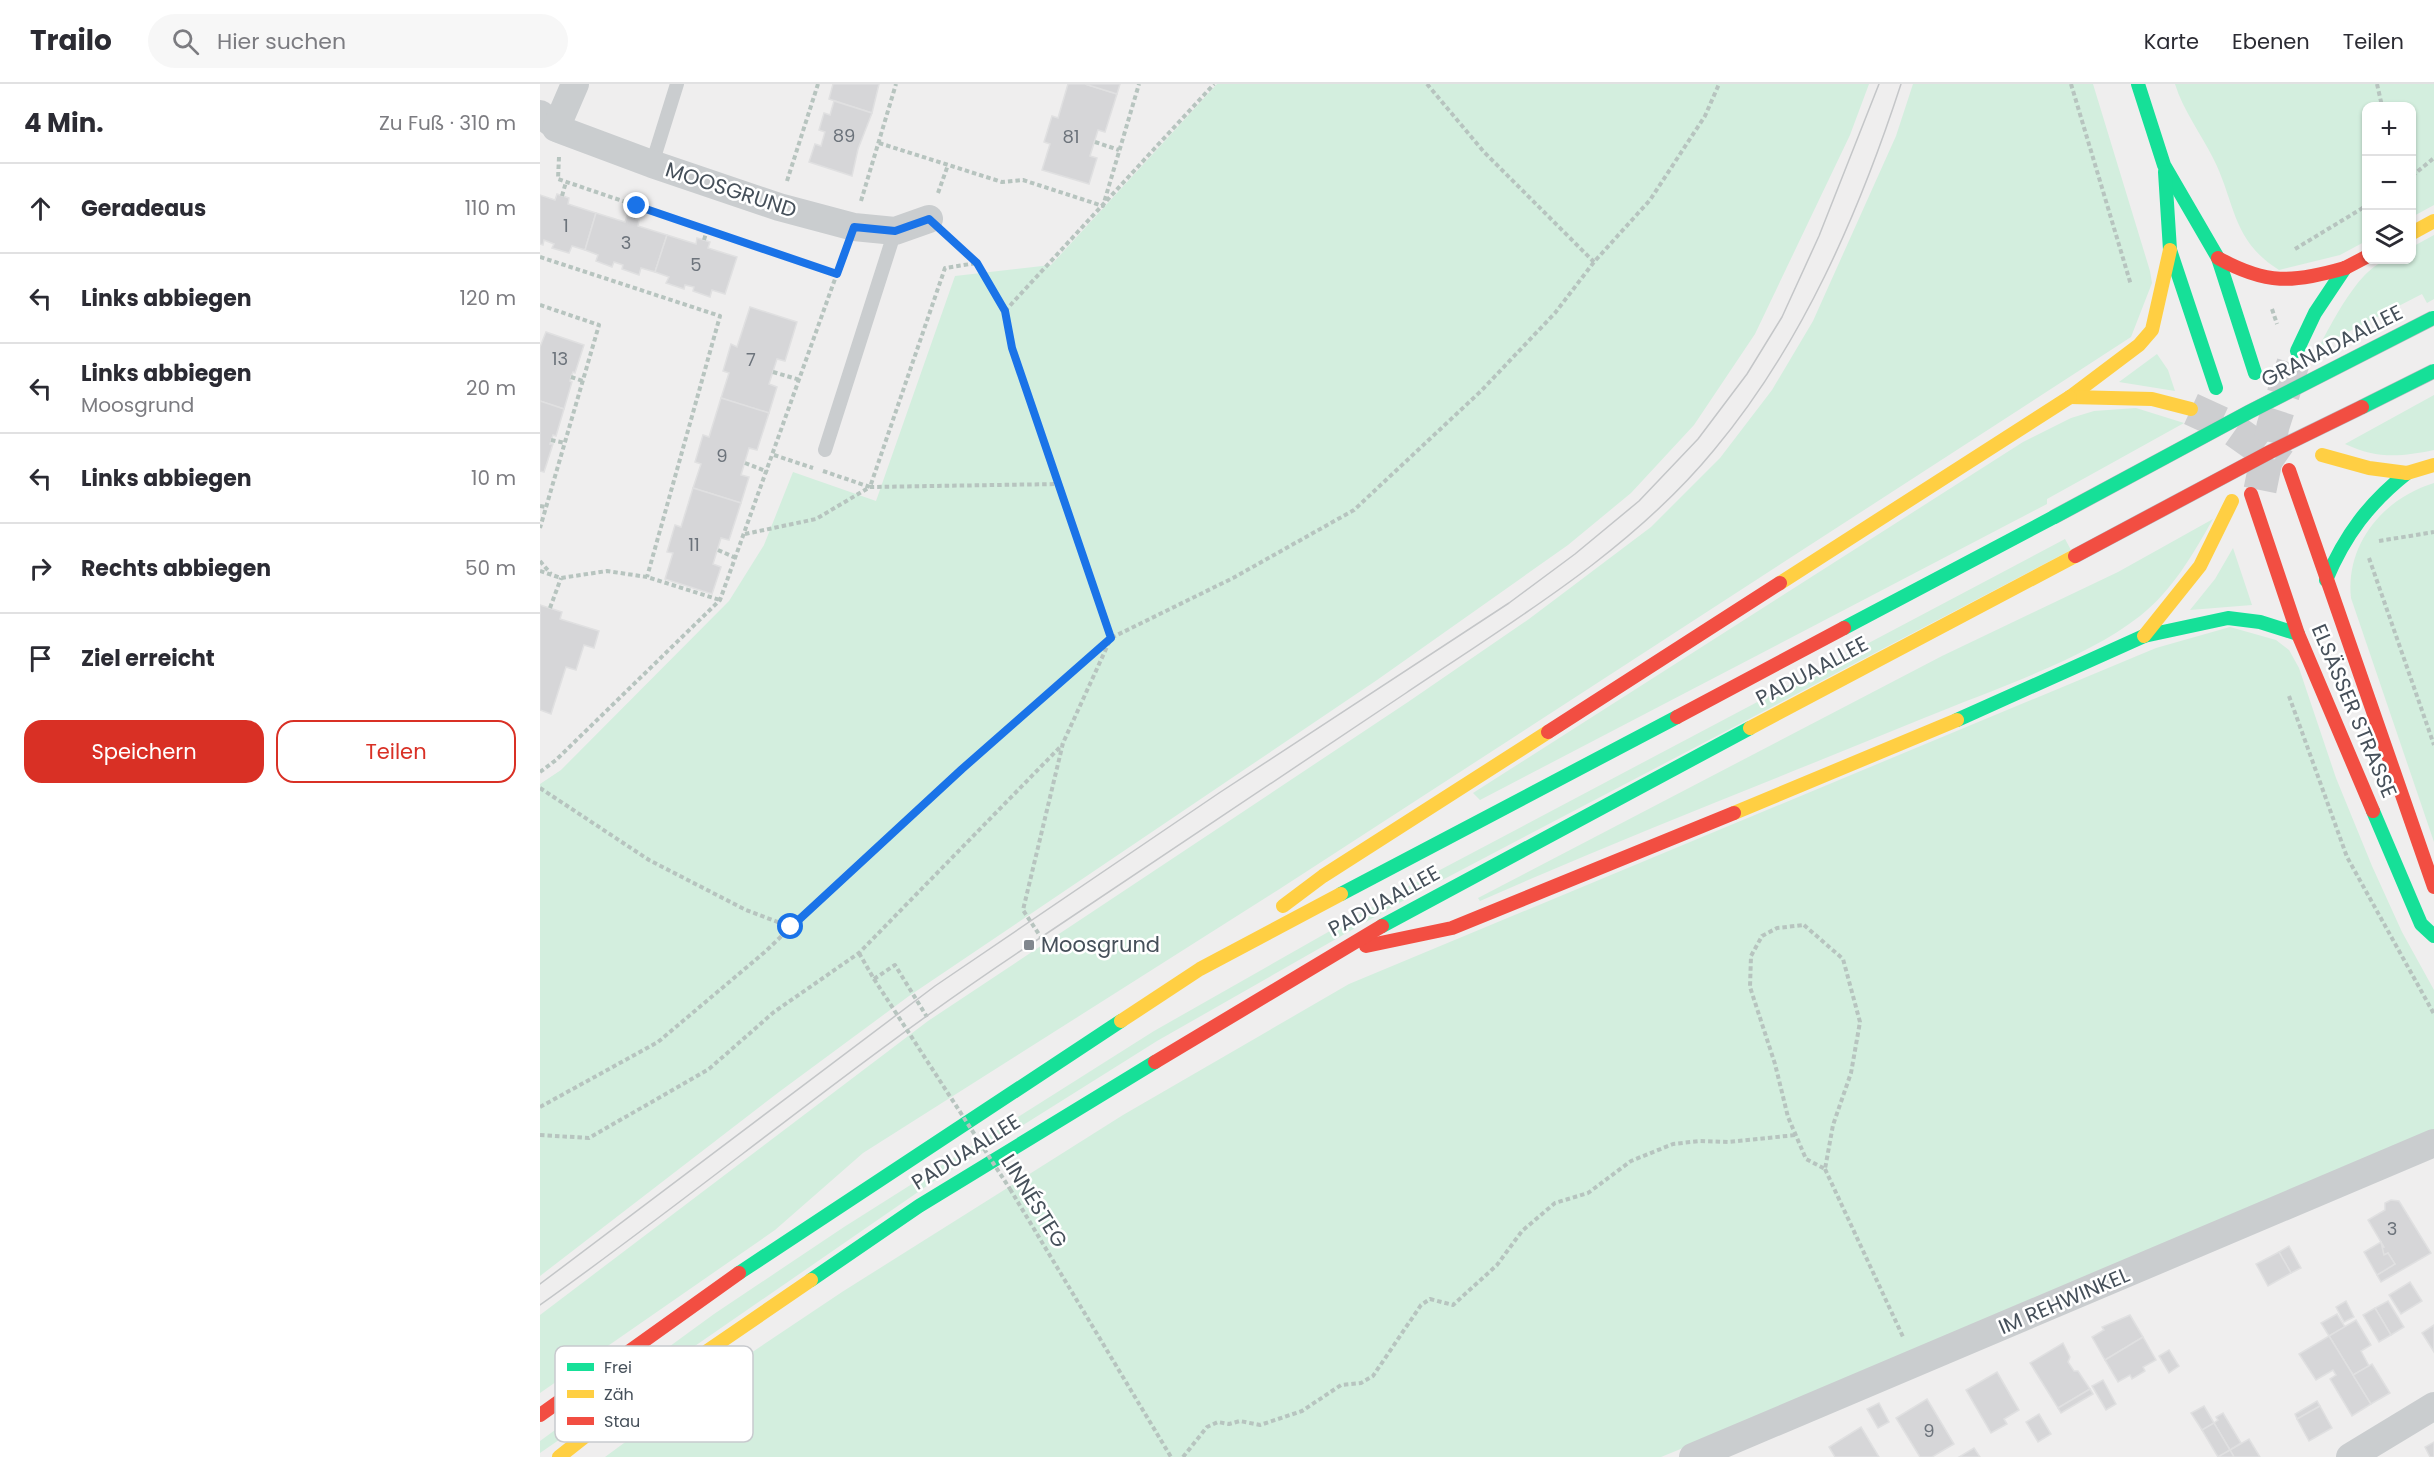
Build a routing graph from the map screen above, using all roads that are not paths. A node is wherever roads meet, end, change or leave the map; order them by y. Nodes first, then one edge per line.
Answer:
1 (575, 84) edge
2 (677, 84) edge
3 (2138, 84) edge
4 (552, 124) edge
5 (652, 164) junction
6 (2164, 165) junction
7 (929, 219) road end
8 (2434, 221) edge
9 (895, 231) junction
10 (2416, 231) edge
11 (2170, 250) junction
12 (2218, 258) junction
13 (2362, 259) edge
14 (2345, 268) junction
15 (2434, 318) edge
16 (2297, 351) tunnel mouth
17 (2434, 371) edge
18 (2255, 373) dead end
19 (2216, 388) dead end
20 (2070, 397) junction
21 (2191, 409) tunnel mouth
22 (2249, 412) joint
23 (825, 450) dead end
24 (2322, 454) dead end
25 (2434, 465) edge
26 (2289, 470) tunnel mouth
27 (2407, 473) junction
28 (2255, 492) tunnel mouth
29 (2232, 501) dead end
30 (2326, 580) junction
31 (2298, 634) junction
32 (2144, 636) junction
33 (2434, 887) edge
34 (2434, 936) edge
35 (1332, 954) junction
36 (1200, 969) junction
37 (2434, 1143) edge
38 (637, 1346) edge
39 (714, 1346) edge
40 (555, 1404) edge
41 (2434, 1406) edge
42 (540, 1415) edge
43 (578, 1442) edge
44 (559, 1457) edge
45 (1693, 1457) edge
46 (2350, 1457) edge

1 - 4 street
2 - 5 lane
3 - 6 main road
4 - 5 street, MOOSGRUND
5 - 9 street, MOOSGRUND
6 - 11 main road
6 - 12 main road
7 - 9 street, MOOSGRUND
8 - 10 main road
9 - 23 lane
11 - 19 main road
11 - 20 main road
12 - 14 main road
12 - 18 main road
13 - 14 main road
14 - 16 main road
15 - 22 main road, GRANADAALLEE, bridge
17 - 35 main road, PADUAALLEE, bridge
20 - 21 main road
20 - 36 main road
22 - 36 main road, PADUAALLEE, bridge
24 - 27 main road
25 - 27 main road
26 - 30 main road, ELSÄSSER STRASSE
27 - 30 main road
28 - 31 main road, ELSÄSSER STRASSE
29 - 32 main road
30 - 33 main road, ELSÄSSER STRASSE
31 - 32 main road
31 - 34 main road, ELSÄSSER STRASSE
32 - 35 main road
35 - 39 main road, PADUAALLEE
36 - 38 main road, PADUAALLEE
37 - 45 street, IM REHWINKEL
40 - 42 main road, PADUAALLEE
41 - 46 street
43 - 44 main road, PADUAALLEE

